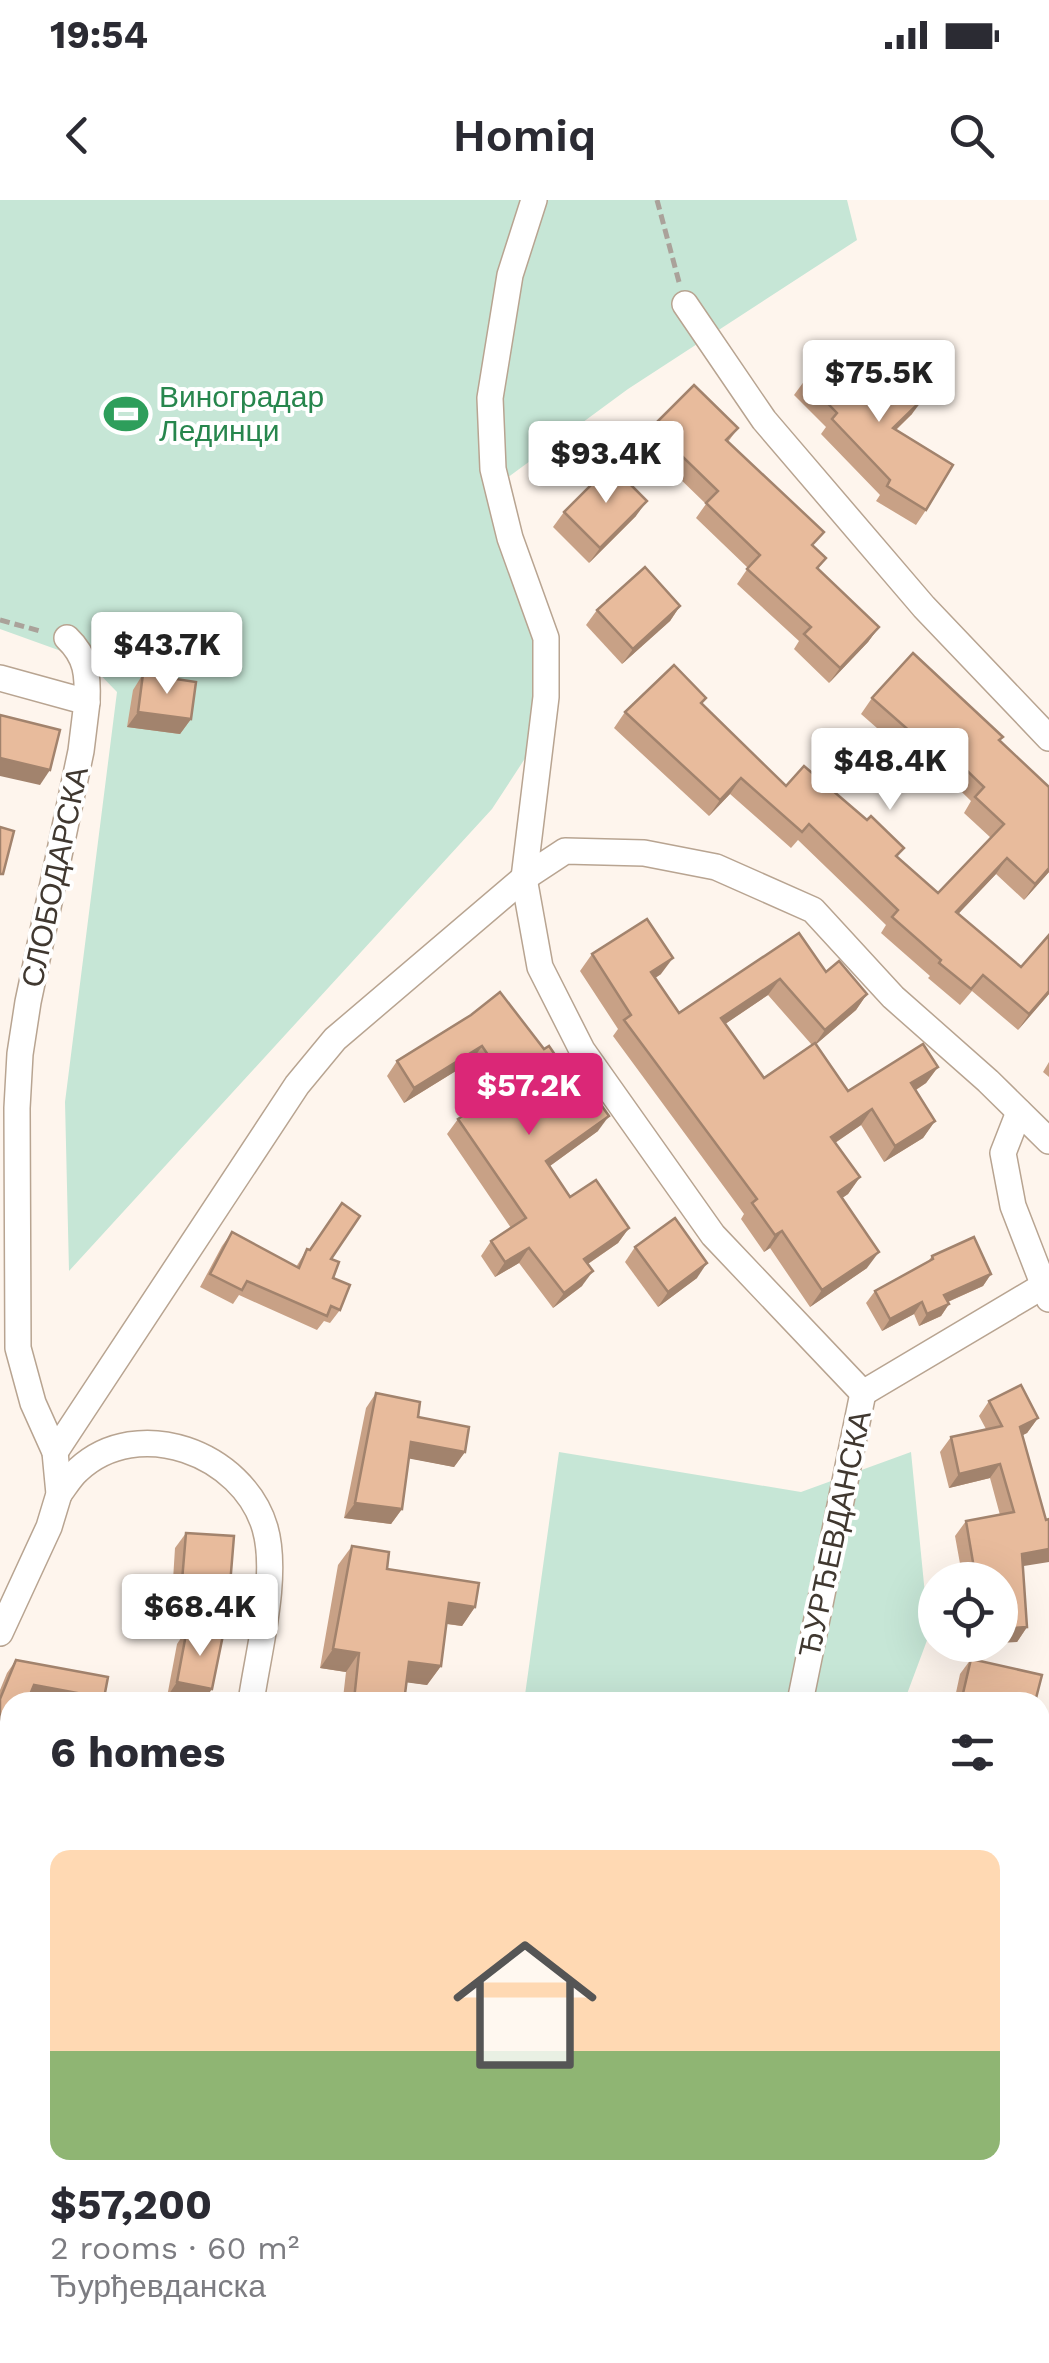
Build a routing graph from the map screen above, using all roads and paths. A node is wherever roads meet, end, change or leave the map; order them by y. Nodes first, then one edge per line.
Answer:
1 (534, 200) edge
2 (656, 200) edge
3 (686, 304) joint
4 (0, 620) edge
5 (67, 638) joint
6 (0, 678) edge
7 (87, 702) junction
8 (1049, 738) edge
9 (524, 878) junction
10 (1019, 1112) junction
11 (1049, 1141) edge
12 (1046, 1292) edge
13 (864, 1393) junction
14 (55, 1452) junction
15 (59, 1494) junction
16 (0, 1633) edge
17 (251, 1692) edge
18 (802, 1692) edge

1 - 9 street, ЂУРЂЕВДАНСКА
2 - 3 path
3 - 8 street
4 - 5 path
5 - 7 street, СЛОБОДАРСКА
6 - 7 street
7 - 14 street, СЛОБОДАРСКА
9 - 10 street
9 - 13 street, ЂУРЂЕВДАНСКА
9 - 14 street
10 - 11 street
10 - 12 street
12 - 13 street
13 - 18 street, ЂУРЂЕВДАНСКА
14 - 15 street, СЛОБОДАРСКА
15 - 16 street, СЛОБОДАРСКА
15 - 17 street

